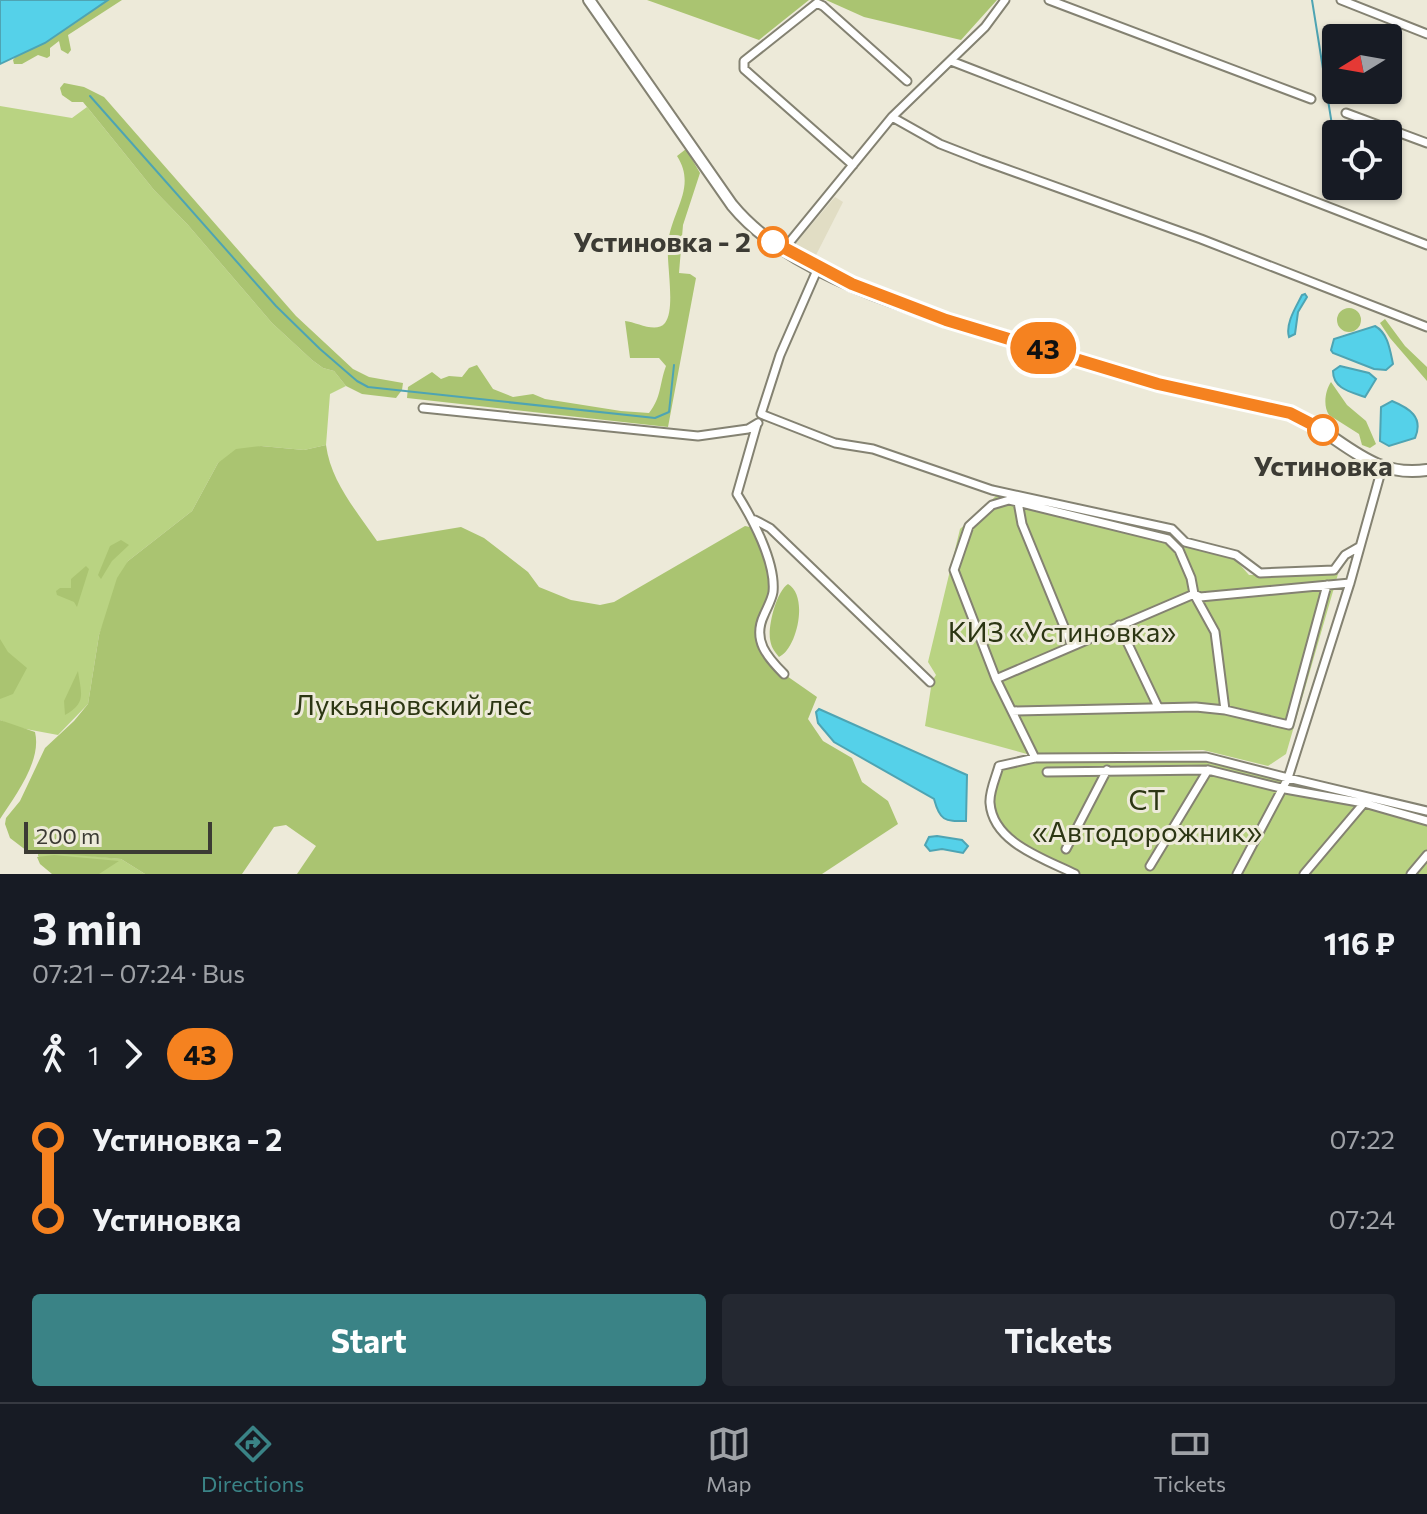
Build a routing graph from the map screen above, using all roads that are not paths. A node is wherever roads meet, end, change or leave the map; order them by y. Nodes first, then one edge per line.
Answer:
1 (589, 0) edge
2 (1005, 0) edge
3 (1049, 0) edge
4 (1341, 0) edge
5 (1427, 34) edge
6 (951, 61) junction
7 (907, 81) dead end
8 (1311, 99) dead end
9 (1346, 113) dead end
10 (892, 117) junction
11 (1427, 143) edge
12 (853, 165) junction
13 (1427, 245) edge
14 (784, 249) junction
15 (819, 268) junction
16 (1427, 327) edge
17 (423, 408) dead end
18 (761, 414) junction
19 (758, 423) junction
20 (1382, 468) junction
21 (1427, 470) edge
22 (1018, 502) junction
23 (753, 519) junction
24 (1359, 547) junction
25 (1350, 583) junction
26 (1327, 585) junction
27 (1194, 594) junction
28 (1119, 625) junction
29 (1072, 646) junction
30 (784, 674) dead end
31 (996, 679) junction
32 (930, 682) dead end
33 (1158, 707) junction
34 (1225, 710) junction
35 (1012, 711) junction
36 (1035, 758) junction
37 (1107, 770) junction
38 (1208, 770) junction
39 (1047, 772) dead end
40 (1288, 778) junction
41 (1285, 789) junction
42 (1364, 803) junction
43 (1427, 811) edge
44 (1427, 821) edge
45 (1066, 849) dead end
46 (1427, 855) edge
47 (1150, 866) dead end
48 (1075, 874) edge
49 (1237, 874) edge
50 (1304, 874) edge
51 (1411, 874) edge

1 - 14 main road
2 - 6 street
3 - 8 street
4 - 5 street
6 - 10 street
6 - 13 street
7 - 12 street
9 - 11 street
10 - 12 street
10 - 16 street
12 - 14 street
14 - 15 main road
15 - 18 street
15 - 20 main road
17 - 19 street
18 - 19 street
18 - 24 street
19 - 23 street
20 - 21 main road
20 - 24 street
22 - 27 street
22 - 29 street
22 - 31 street
23 - 30 street
23 - 32 street
24 - 25 street
25 - 26 street
25 - 40 street
26 - 27 street
26 - 34 street
27 - 28 street
27 - 34 street
28 - 29 street
28 - 33 street
29 - 31 street
31 - 35 street
33 - 34 street
33 - 35 street
35 - 36 street
36 - 40 street
36 - 48 street
37 - 38 street
37 - 39 street
37 - 45 street
38 - 41 street
38 - 47 street
40 - 41 street
40 - 43 street
41 - 42 street
41 - 49 street
42 - 44 street
42 - 50 street
46 - 51 street

